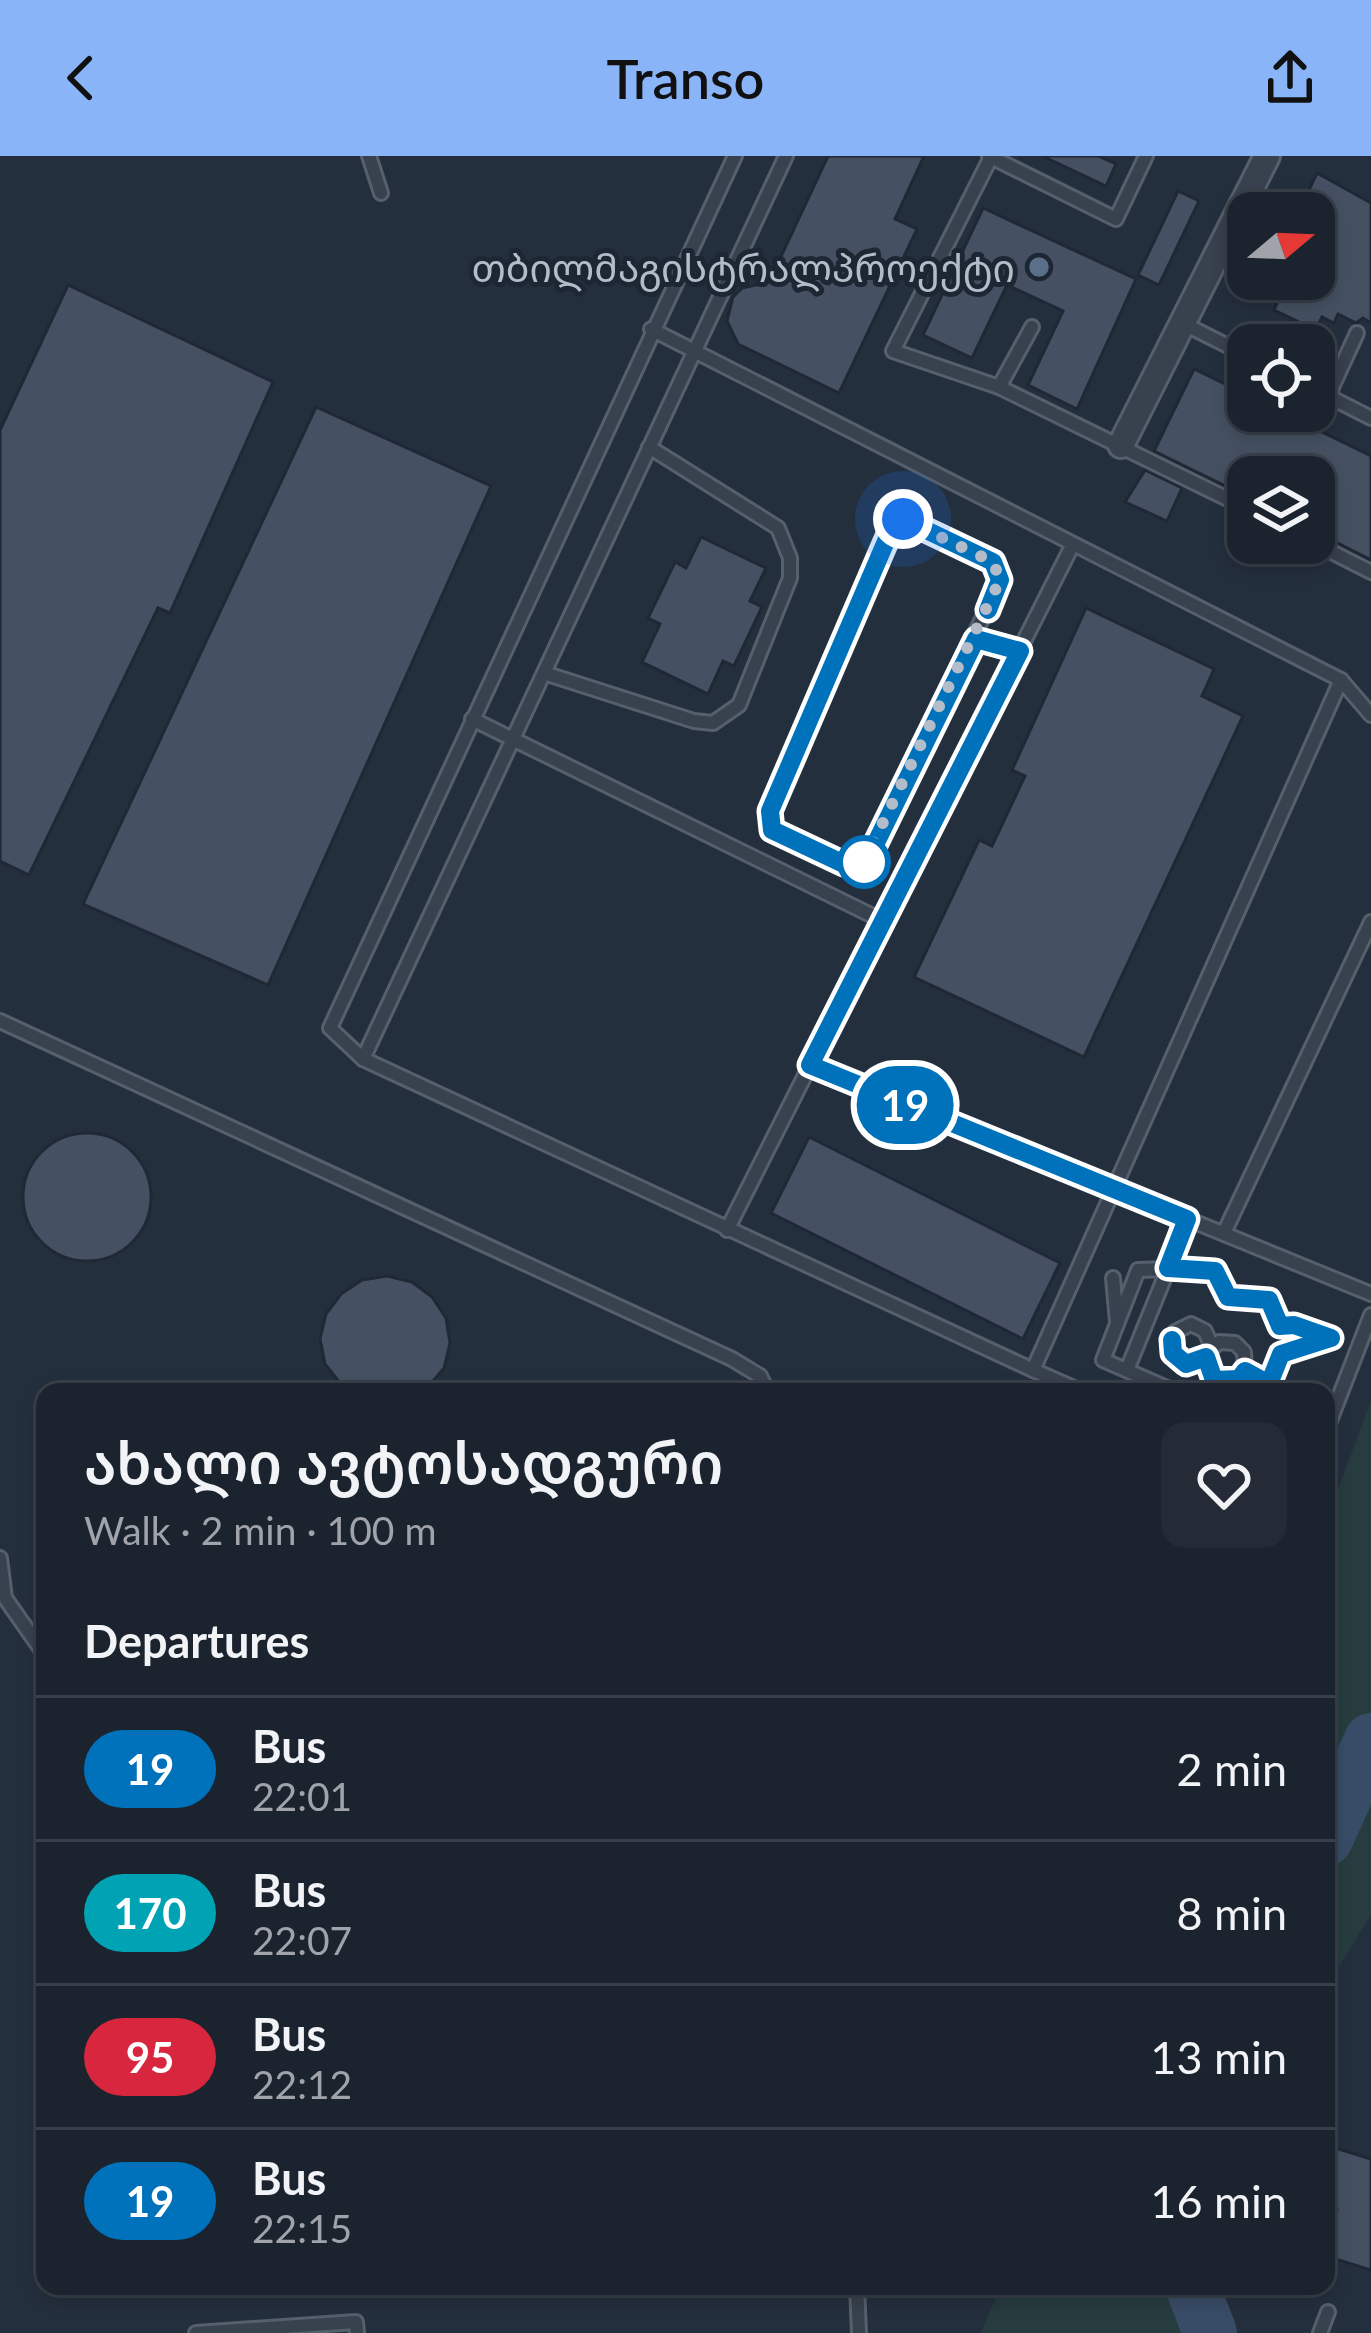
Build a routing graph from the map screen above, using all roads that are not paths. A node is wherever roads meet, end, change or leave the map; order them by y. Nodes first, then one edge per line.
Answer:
1 (370, 156) edge
2 (735, 156) edge
3 (786, 156) edge
4 (1146, 156) edge
5 (1267, 156) edge
6 (990, 157) edge
7 (381, 193) dead end
8 (1184, 324) junction
9 (1032, 327) dead end
10 (651, 329) junction
11 (1358, 333) dead end
12 (1227, 346) edge
13 (694, 351) junction
14 (1335, 381) edge
15 (999, 387) junction
16 (1335, 400) edge
17 (1371, 418) edge
18 (1121, 445) junction
19 (649, 447) junction
20 (1227, 498) edge
21 (1073, 544) junction
22 (1335, 554) edge
23 (1371, 572) edge
24 (976, 639) junction
25 (1020, 651) junction
26 (544, 673) junction
27 (1341, 680) junction
28 (1371, 715) edge
29 (472, 719) junction
30 (513, 738) junction
31 (883, 921) junction
32 (1371, 922) edge
33 (0, 1021) edge
34 (363, 1059) junction
35 (810, 1065) junction
36 (1113, 1192) junction
37 (1187, 1219) junction
38 (727, 1230) junction
39 (1224, 1232) junction
40 (1168, 1268) junction
41 (1113, 1278) dead end
42 (1371, 1294) edge
43 (1371, 1315) edge
44 (1118, 1323) junction
45 (1034, 1370) junction
46 (1127, 1370) junction
47 (1245, 1371) junction
48 (764, 1383) edge
49 (1063, 1383) edge
50 (1157, 1383) edge
51 (1261, 1383) edge
52 (1269, 1383) edge
53 (1335, 1408) edge
54 (0, 1558) edge
55 (36, 1642) edge
56 (857, 2295) edge
57 (1328, 2312) dead end
58 (196, 2333) edge
59 (357, 2333) edge
60 (859, 2333) edge
61 (1320, 2333) edge

1 - 7 lane
2 - 10 lane
3 - 13 lane
4 - 6 lane
5 - 8 street
6 - 15 lane
8 - 12 lane
8 - 18 street
9 - 15 lane
10 - 13 lane
10 - 29 lane
11 - 14 lane
13 - 19 lane
13 - 21 lane
15 - 18 lane
16 - 17 lane
18 - 20 lane
19 - 26 lane
19 - 26 lane
21 - 25 lane
21 - 27 lane
22 - 23 lane
24 - 24 lane
24 - 25 lane
25 - 31 lane
26 - 30 lane
27 - 28 lane
27 - 36 lane
29 - 30 lane
29 - 34 lane
30 - 31 lane
30 - 34 lane
31 - 35 lane
32 - 39 lane
33 - 48 lane
34 - 38 lane
35 - 36 lane
35 - 38 lane
36 - 37 lane
36 - 45 lane
37 - 39 lane
37 - 40 lane
38 - 45 lane
39 - 42 lane
40 - 44 lane
40 - 46 lane
40 - 52 lane
41 - 44 lane
43 - 53 lane
44 - 46 lane
45 - 49 lane
46 - 50 lane
47 - 47 lane
47 - 51 lane
54 - 55 lane
56 - 60 lane
57 - 61 lane
58 - 59 lane

